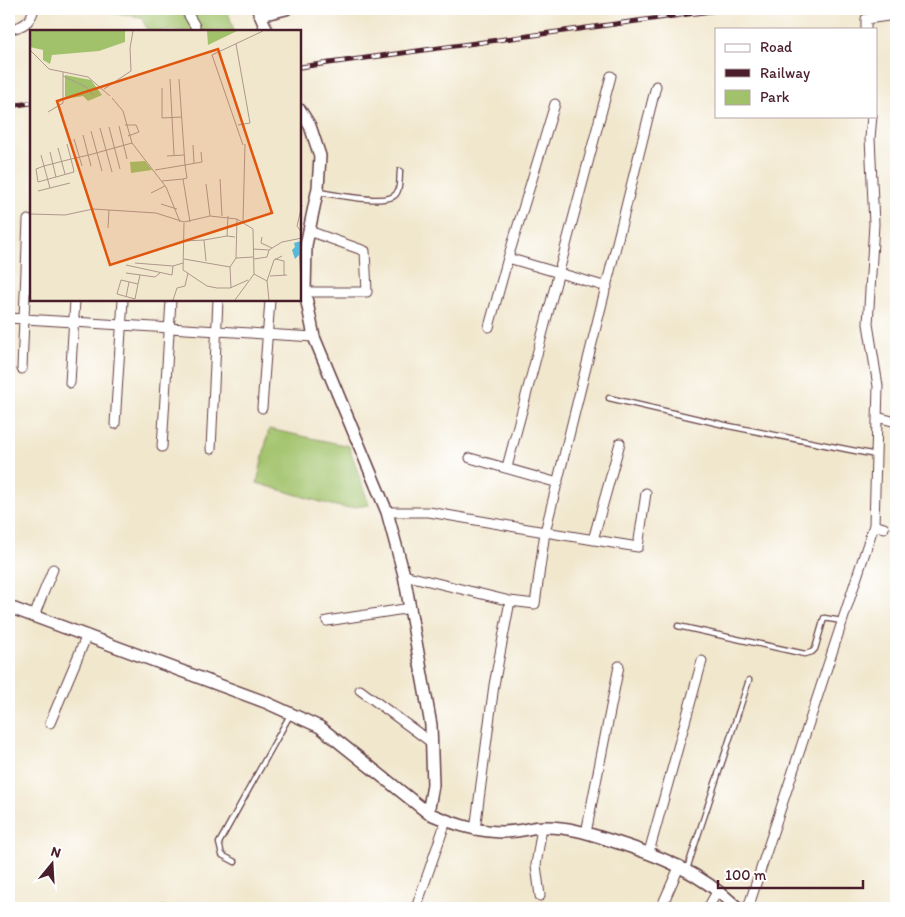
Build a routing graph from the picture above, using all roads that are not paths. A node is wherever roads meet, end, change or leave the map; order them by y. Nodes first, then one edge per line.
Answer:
1 (34, 9) edge
2 (185, 9) edge
3 (286, 9) edge
4 (259, 12) edge
5 (896, 16) edge
6 (194, 26) dead end
7 (866, 28) edge
8 (9, 29) edge
9 (267, 30) edge
10 (611, 76) dead end
11 (656, 86) dead end
12 (555, 104) dead end
13 (301, 112) edge
14 (872, 118) edge
15 (400, 171) dead end
16 (317, 192) junction
17 (28, 220) dead end
18 (309, 231) junction
19 (508, 258) junction
20 (557, 273) junction
21 (607, 287) junction
22 (305, 292) junction
23 (75, 301) edge
24 (123, 301) edge
25 (171, 301) edge
26 (218, 301) edge
27 (270, 301) edge
28 (9, 318) edge
29 (22, 319) junction
30 (74, 324) junction
31 (121, 326) junction
32 (489, 327) dead end
33 (169, 328) junction
34 (216, 330) junction
35 (268, 334) junction
36 (314, 337) junction
37 (22, 369) dead end
38 (70, 383) dead end
39 (609, 398) dead end
40 (262, 408) dead end
41 (877, 417) junction
42 (896, 422) edge
43 (115, 424) dead end
44 (620, 443) dead end
45 (162, 447) dead end
46 (211, 449) dead end
47 (876, 455) junction
48 (470, 458) dead end
49 (507, 467) junction
50 (558, 482) junction
51 (646, 493) dead end
52 (387, 512) junction
53 (874, 526) junction
54 (884, 528) dead end
55 (546, 532) junction
56 (593, 540) junction
57 (53, 569) dead end
58 (404, 575) junction
59 (510, 602) junction
60 (9, 607) edge
61 (411, 608) junction
62 (34, 616) junction
63 (327, 621) dead end
64 (843, 622) junction
65 (678, 626) dead end
66 (87, 636) junction
67 (702, 661) dead end
68 (619, 666) dead end
69 (749, 680) dead end
70 (360, 690) dead end
71 (291, 714) junction
72 (50, 723) dead end
73 (432, 742) junction
74 (428, 813) junction
75 (446, 821) junction
76 (542, 827) junction
77 (475, 830) junction
78 (586, 833) junction
79 (649, 852) junction
80 (235, 862) dead end
81 (684, 867) junction
82 (718, 890) junction
83 (540, 896) dead end
84 (416, 908) edge
85 (660, 908) edge
86 (708, 908) edge
87 (738, 908) edge
88 (748, 908) edge

1 - 8 street
2 - 6 street
3 - 4 street
4 - 9 street
5 - 7 street
10 - 20 street
11 - 21 street
12 - 19 street
13 - 16 street
14 - 41 street
15 - 16 lane
16 - 18 street
17 - 29 street
18 - 22 street
18 - 22 street
19 - 20 street
19 - 32 street
20 - 21 street
20 - 49 street
21 - 50 street
22 - 36 street
23 - 30 street
24 - 31 street
25 - 33 street
26 - 34 street
27 - 35 street
28 - 29 street
29 - 30 street
29 - 37 street
30 - 31 street
30 - 38 street
31 - 33 street
31 - 43 street
33 - 34 street
33 - 45 street
34 - 35 street
34 - 46 street
35 - 36 street
35 - 40 street
36 - 52 street
39 - 47 lane
41 - 42 street
41 - 47 street
44 - 56 street
47 - 53 street
48 - 49 street
49 - 50 street
50 - 55 street
51 - 56 street
52 - 55 street
52 - 58 street
53 - 54 street
53 - 64 street
55 - 56 street
55 - 59 street
57 - 62 street
58 - 59 street
58 - 61 street
59 - 77 street
60 - 62 street
61 - 63 street
61 - 73 street
62 - 66 street
64 - 65 lane
64 - 88 street
66 - 71 street
66 - 72 street
67 - 79 street
68 - 78 street
69 - 81 lane
70 - 73 street
71 - 74 street
71 - 80 lane
73 - 74 street
74 - 75 street
75 - 77 street
75 - 84 street
76 - 77 street
76 - 78 street
76 - 83 street
78 - 79 street
79 - 81 street
81 - 82 street
81 - 85 street
82 - 86 street
82 - 87 street

